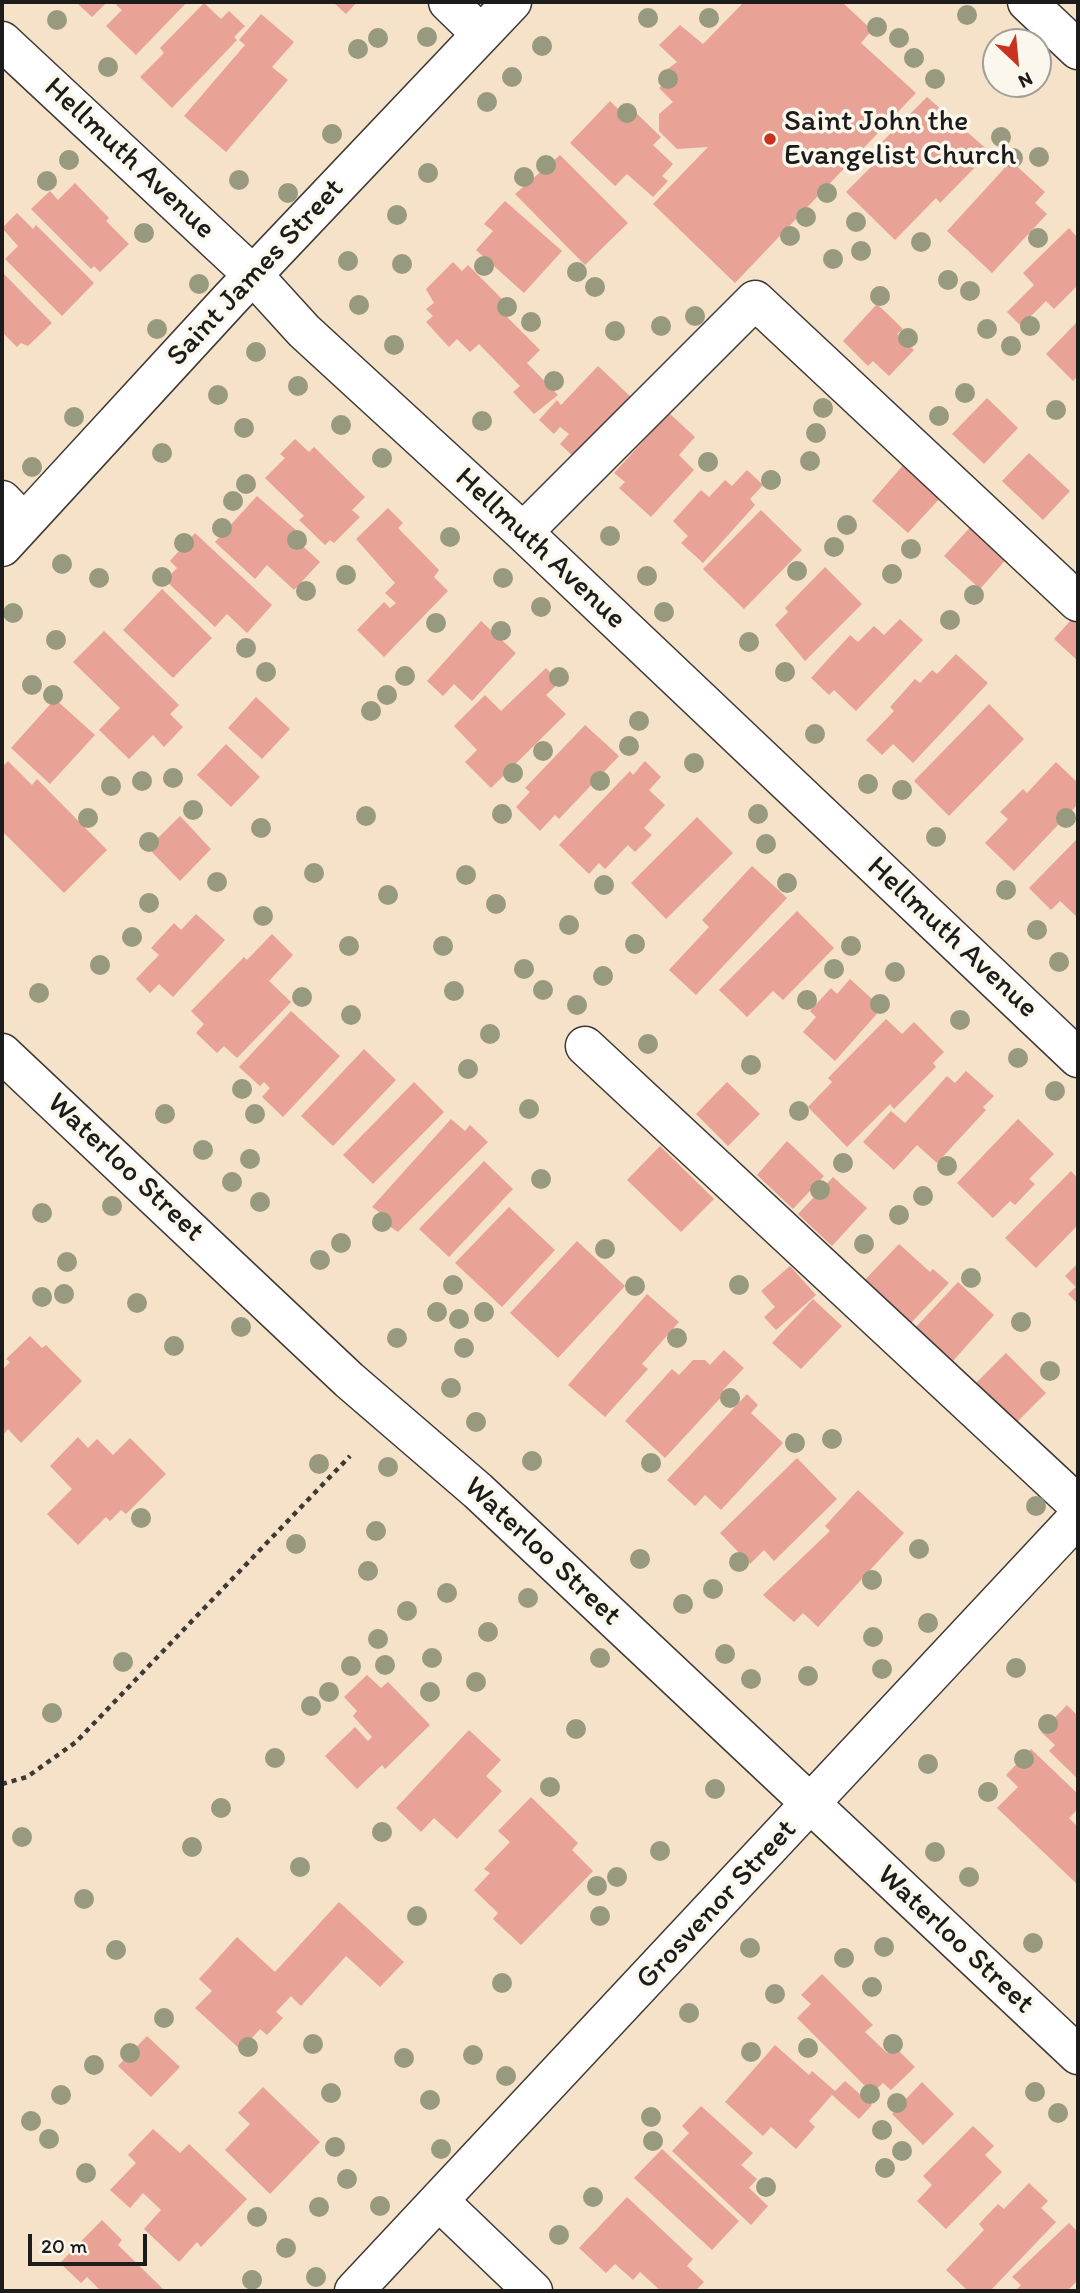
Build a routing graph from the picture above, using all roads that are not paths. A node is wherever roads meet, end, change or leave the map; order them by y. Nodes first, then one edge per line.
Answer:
1 (448, 2) edge
2 (512, 2) edge
3 (1027, 2) edge
4 (481, 34) junction
5 (2, 41) edge
6 (1078, 50) edge
7 (253, 275) junction
8 (9, 524) edge
9 (523, 532) junction
10 (1078, 602) edge
11 (585, 1046) dead end
12 (2, 1053) edge
13 (1078, 1058) edge
14 (1078, 1505) edge
15 (1078, 1517) edge
16 (812, 1805) junction
17 (1078, 2055) edge
18 (439, 2201) junction
19 (354, 2291) edge
20 (533, 2291) edge

1 - 4 street
2 - 4 street, Saint James Street
3 - 6 street
4 - 7 street, Saint James Street
5 - 7 street, Hellmuth Avenue
7 - 8 street, Saint James Street
7 - 9 street, Hellmuth Avenue
9 - 10 street
9 - 13 street, Hellmuth Avenue
11 - 14 street
12 - 16 street, Waterloo Street
15 - 16 street, Grosvenor Street
16 - 17 street, Waterloo Street
16 - 18 street, Grosvenor Street
18 - 19 street, Grosvenor Street
18 - 20 street

